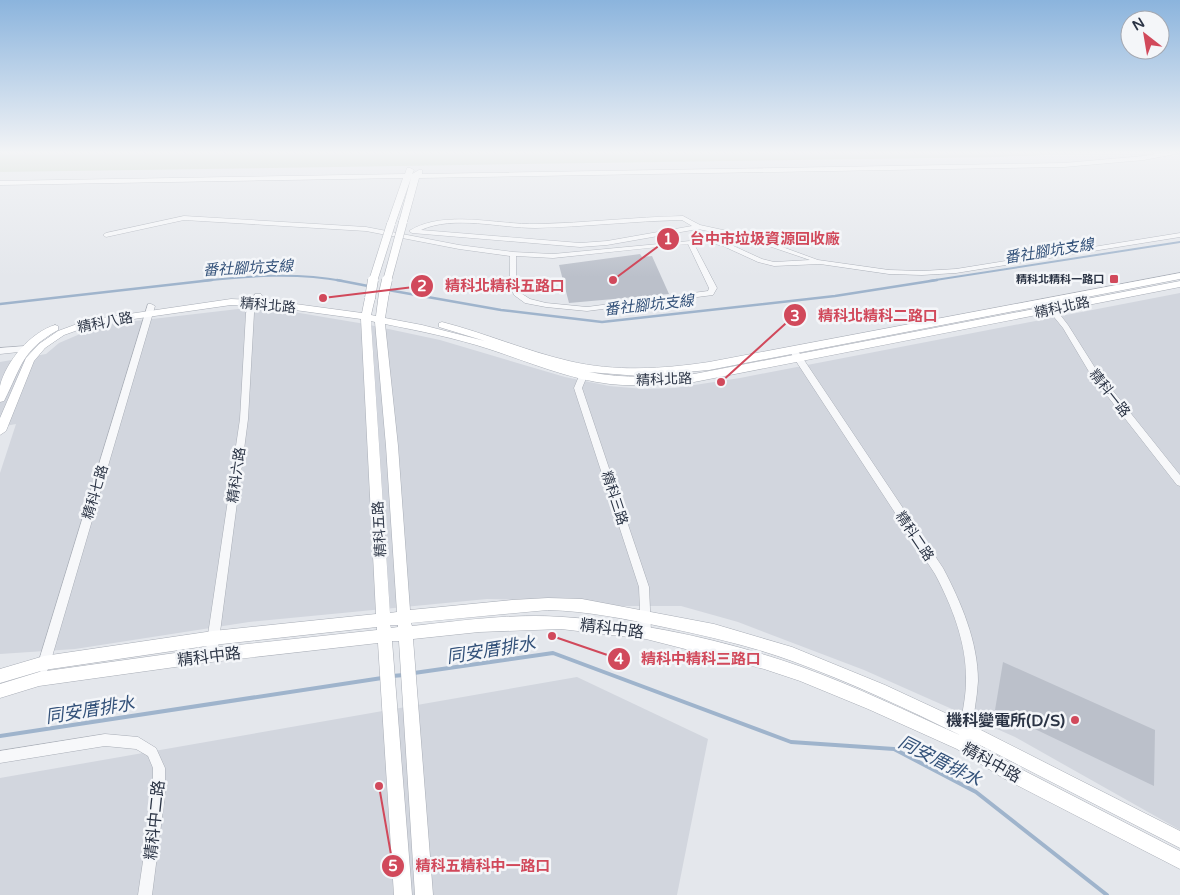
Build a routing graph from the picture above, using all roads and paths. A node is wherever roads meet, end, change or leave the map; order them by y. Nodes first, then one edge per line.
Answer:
1 (404, 194) edge
2 (409, 194) edge
3 (698, 227) junction
4 (106, 235) dead end
5 (411, 235) junction
6 (1180, 235) edge
7 (690, 242) junction
8 (513, 254) junction
9 (820, 262) junction
10 (1180, 276) edge
11 (1180, 284) edge
12 (257, 300) junction
13 (1044, 301) junction
14 (368, 309) junction
15 (1053, 309) junction
16 (150, 310) junction
17 (381, 316) junction
18 (25, 348) junction
19 (0, 351) edge
20 (795, 354) junction
21 (584, 371) junction
22 (0, 398) edge
23 (0, 431) edge
24 (1180, 482) edge
25 (404, 618) junction
26 (647, 624) junction
27 (384, 626) junction
28 (404, 634) junction
29 (213, 638) junction
30 (211, 655) junction
31 (44, 663) junction
32 (0, 676) edge
33 (39, 679) junction
34 (0, 691) edge
35 (966, 730) junction
36 (962, 744) junction
37 (0, 757) edge
38 (1180, 840) edge
39 (1180, 860) edge
40 (145, 895) edge
41 (403, 895) edge
42 (424, 895) edge

1 - 14 street, 精科五路, bridge
2 - 17 street, 精科五路, bridge
3 - 5 street
3 - 5 street
3 - 9 street
4 - 5 street
5 - 8 street
6 - 9 street
7 - 8 street
7 - 8 street
7 - 9 street
10 - 13 street, 精科北路
11 - 15 street, 精科北路
12 - 14 street, 精科北路
12 - 16 street, 精科北路
12 - 29 street, 精科六路
13 - 15 street, 精科一路
13 - 20 street, 精科北路
14 - 17 street, 精科北路
14 - 27 street, 精科五路
15 - 20 street, 精科北路
15 - 24 street, 精科一路
16 - 18 street, 精科八路
16 - 23 street, 精科八路
16 - 31 street, 精科七路
17 - 21 street, 精科北路
17 - 25 street, 精科五路
18 - 19 street
18 - 22 street, 精科八路
20 - 21 street, 精科北路
20 - 35 street, 精科二路
21 - 26 street, 精科三路
25 - 26 street, 精科中路
25 - 27 street, 精科中路
25 - 28 street, 精科五路
26 - 28 street, 精科中路
26 - 35 street, 精科中路
26 - 36 street, 精科中路
27 - 28 street, 精科中路
27 - 29 street, 精科中路
27 - 30 street, 精科中路
27 - 41 street, 精科五路
28 - 42 street, 精科五路
29 - 30 street, 精科六路
29 - 31 street, 精科中路
30 - 33 street, 精科中路
31 - 32 street, 精科中路
31 - 33 street, 精科七路
33 - 34 street, 精科中路
35 - 36 street, 精科二路
35 - 38 street, 精科中路
36 - 39 street, 精科中路
37 - 40 street, 精科中二路

